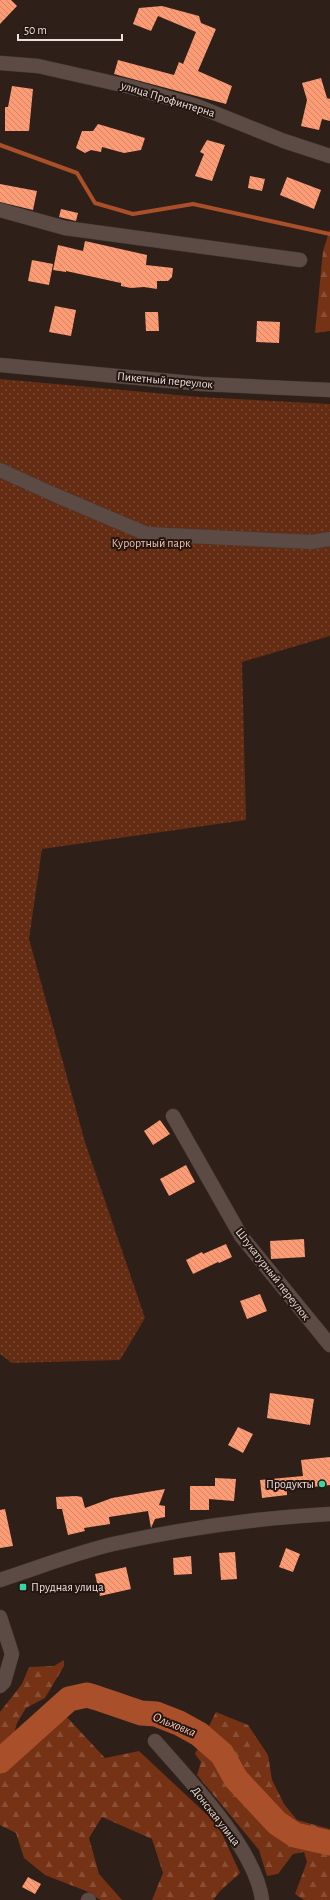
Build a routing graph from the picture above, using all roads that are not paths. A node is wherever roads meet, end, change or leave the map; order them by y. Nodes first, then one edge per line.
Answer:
1 (0, 63) edge
2 (330, 156) edge
3 (0, 210) edge
4 (300, 260) dead end
5 (0, 365) edge
6 (330, 390) edge
7 (0, 470) edge
8 (330, 539) edge
9 (173, 1116) dead end
10 (330, 1345) edge
11 (330, 1514) edge
12 (0, 1580) edge
13 (0, 1617) edge
14 (0, 1686) edge
15 (155, 1741) dead end
16 (262, 1900) edge

1 - 2 street, улица Профинтерна
3 - 4 street
5 - 6 street, Пикетный переулок
7 - 8 street
9 - 10 street, Штукатурный переулок
11 - 12 street
13 - 14 street
15 - 16 street, Донская улица

